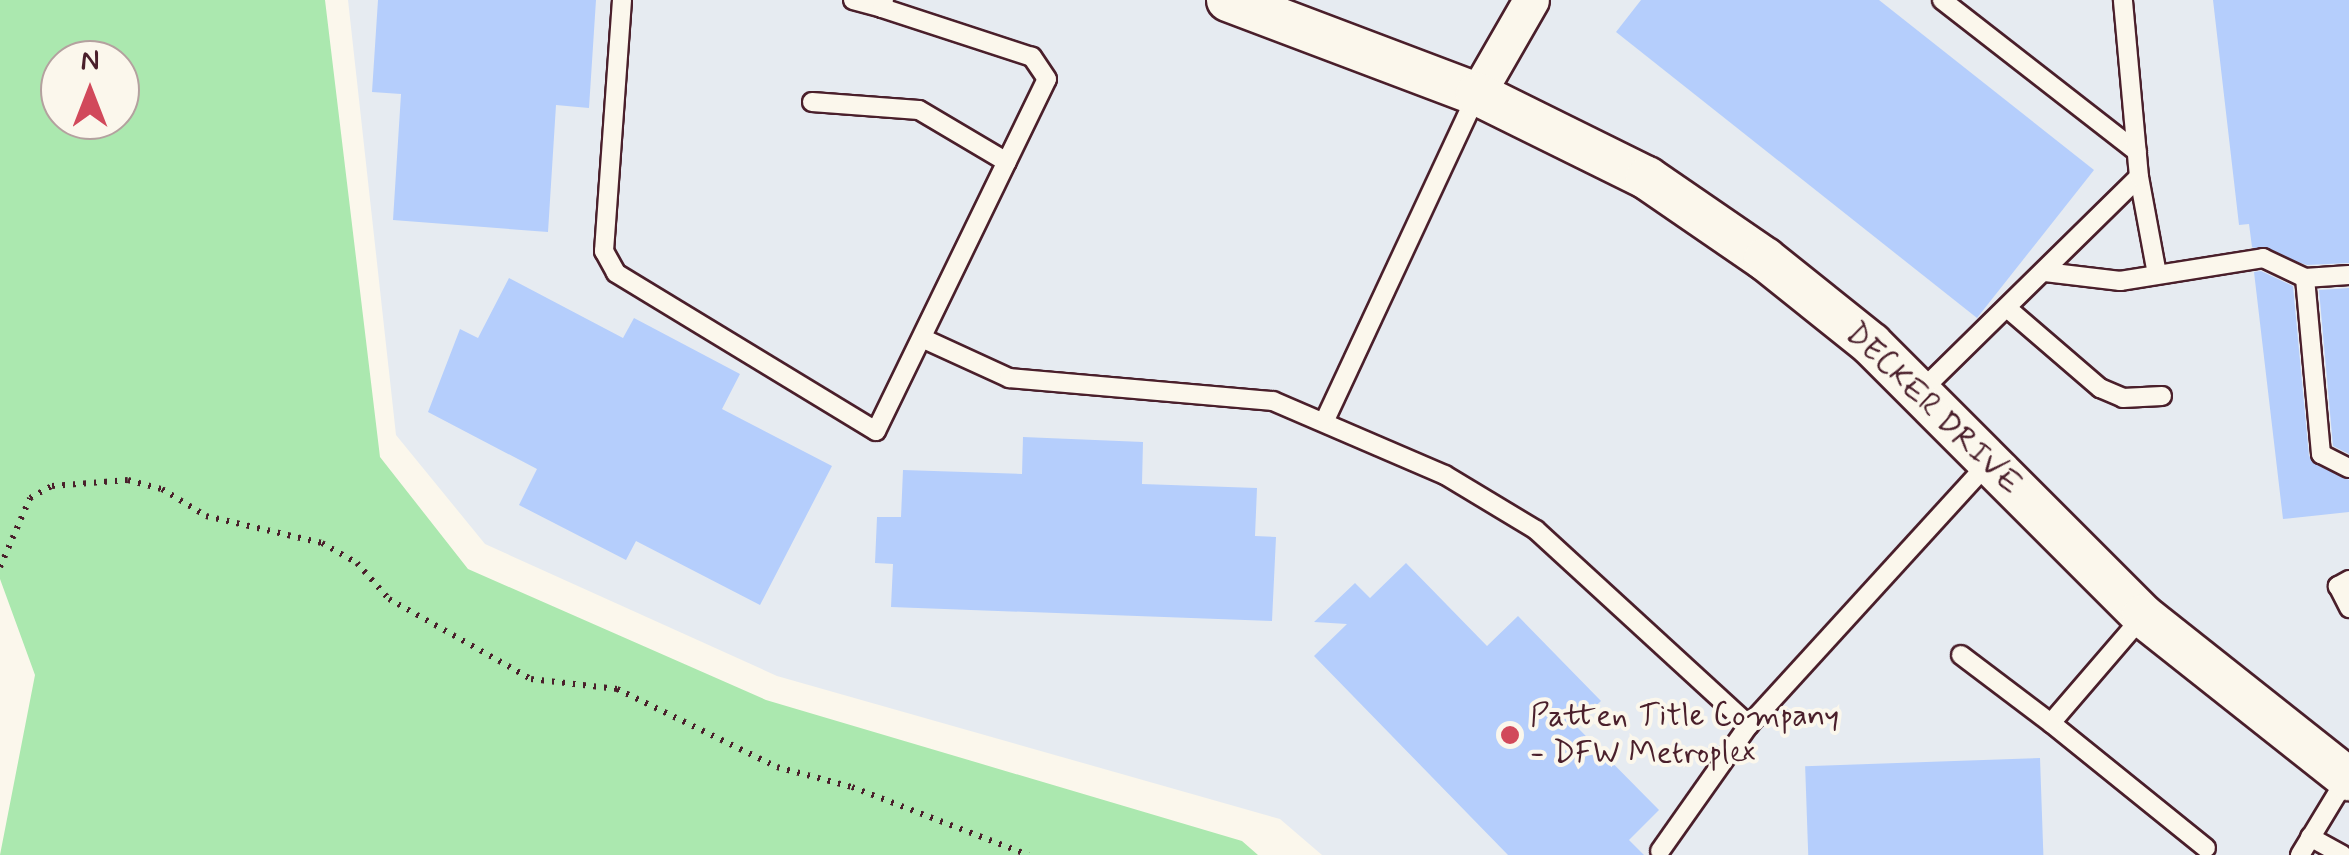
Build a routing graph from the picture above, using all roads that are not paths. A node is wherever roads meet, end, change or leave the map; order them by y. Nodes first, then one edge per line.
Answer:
1 (622, 0) edge
2 (854, 0) edge
3 (1228, 0) edge
4 (1531, 0) edge
5 (1942, 0) edge
6 (2122, 0) edge
7 (883, 4) edge
8 (1477, 94) junction
9 (812, 102) dead end
10 (2137, 152) junction
11 (1007, 162) junction
12 (2139, 176) junction
13 (2045, 272) junction
14 (2158, 274) junction
15 (2349, 276) edge
16 (2305, 278) junction
17 (2007, 308) junction
18 (924, 339) junction
19 (1920, 392) junction
20 (2162, 396) dead end
21 (1325, 420) junction
22 (1988, 463) junction
23 (2349, 468) edge
24 (2349, 580) edge
25 (2349, 608) edge
26 (2143, 616) junction
27 (1961, 655) dead end
28 (2050, 722) junction
29 (1749, 725) junction
30 (2348, 779) edge
31 (2310, 838) junction
32 (2206, 848) dead end
33 (1660, 851) dead end
34 (2300, 855) edge
35 (2342, 855) edge

1 - 18 lane
2 - 7 lane
3 - 8 street, DECKER DRIVE
4 - 8 street
5 - 10 lane
6 - 10 lane
7 - 11 lane
8 - 19 street, DECKER DRIVE
8 - 21 lane
9 - 11 lane
10 - 12 lane
11 - 18 lane
12 - 13 lane
12 - 14 lane
13 - 14 lane
13 - 17 lane
14 - 16 lane
15 - 16 lane
16 - 23 lane
17 - 19 lane
17 - 20 lane
18 - 21 lane
19 - 22 street, DECKER DRIVE
21 - 29 lane
22 - 26 street, DECKER DRIVE
22 - 29 lane
24 - 25 lane
26 - 28 lane
26 - 30 street, DECKER DRIVE
27 - 28 lane
28 - 32 lane
29 - 33 lane
30 - 31 lane
31 - 34 lane
31 - 35 lane

